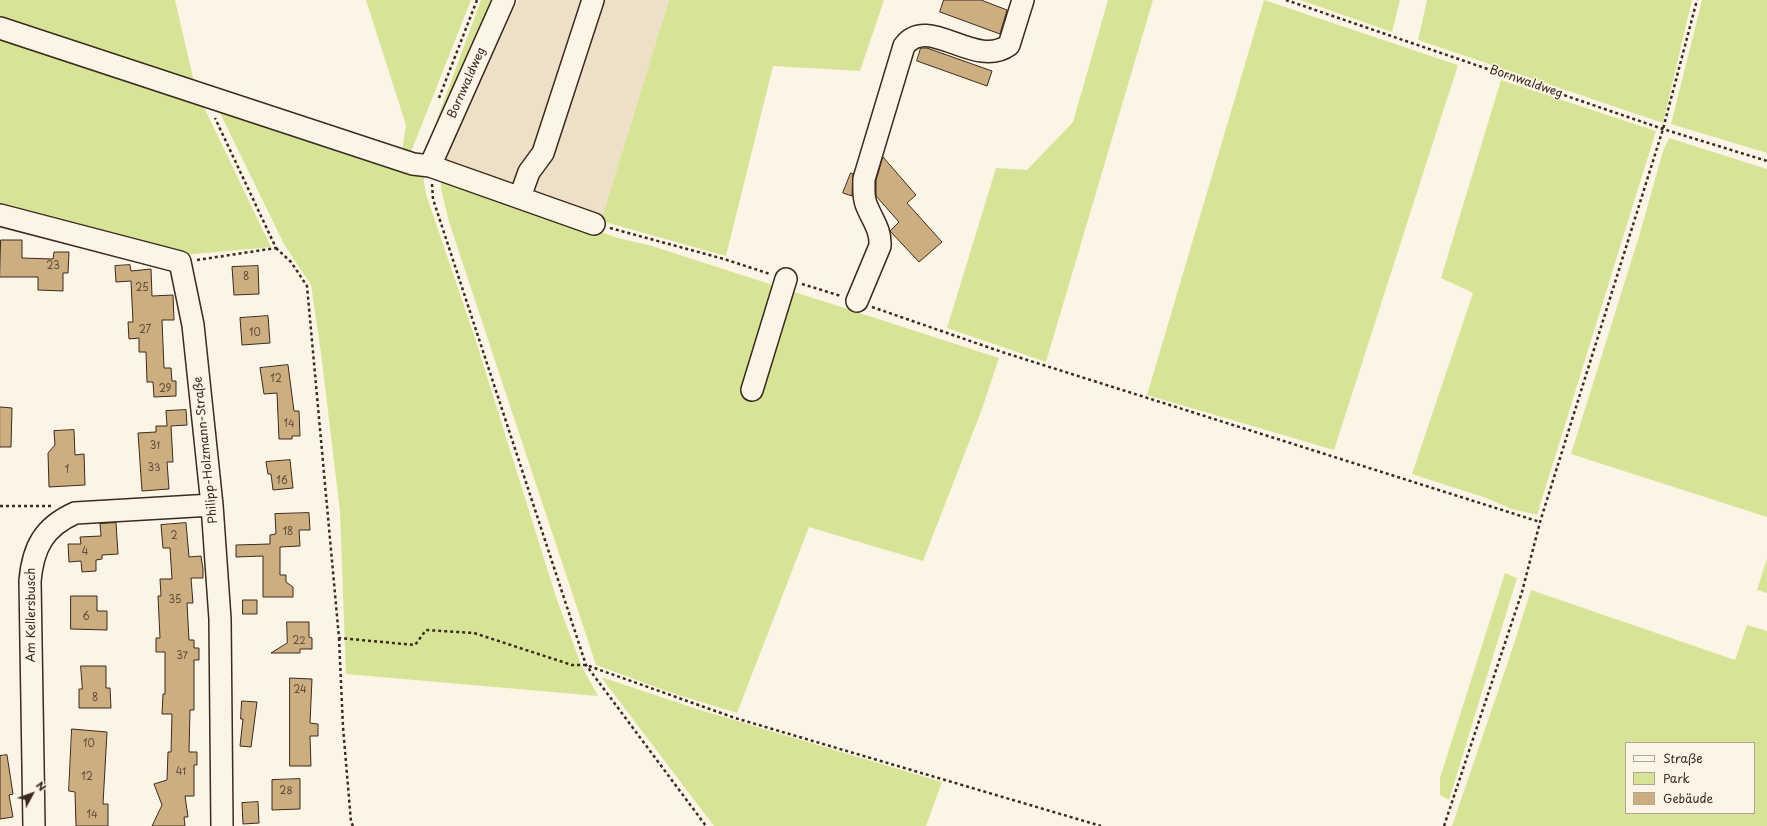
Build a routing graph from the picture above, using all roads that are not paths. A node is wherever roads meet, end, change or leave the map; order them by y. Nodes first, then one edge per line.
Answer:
1 (504, 0) edge
2 (593, 0) edge
3 (1023, 0) edge
4 (0, 28) edge
5 (430, 166) junction
6 (520, 197) junction
7 (0, 215) edge
8 (594, 224) road end
9 (786, 279) road end
10 (857, 301) road end
11 (752, 390) dead end
12 (212, 505) junction
13 (34, 826) edge
14 (222, 826) edge

1 - 5 street, Bornwaldweg
2 - 6 street
3 - 10 street
4 - 5 street
5 - 6 street
6 - 8 street
7 - 12 street, Philipp-Holzmann-Straße
9 - 11 street
12 - 13 street, Am Kellersbusch
12 - 14 street, Philipp-Holzmann-Straße

